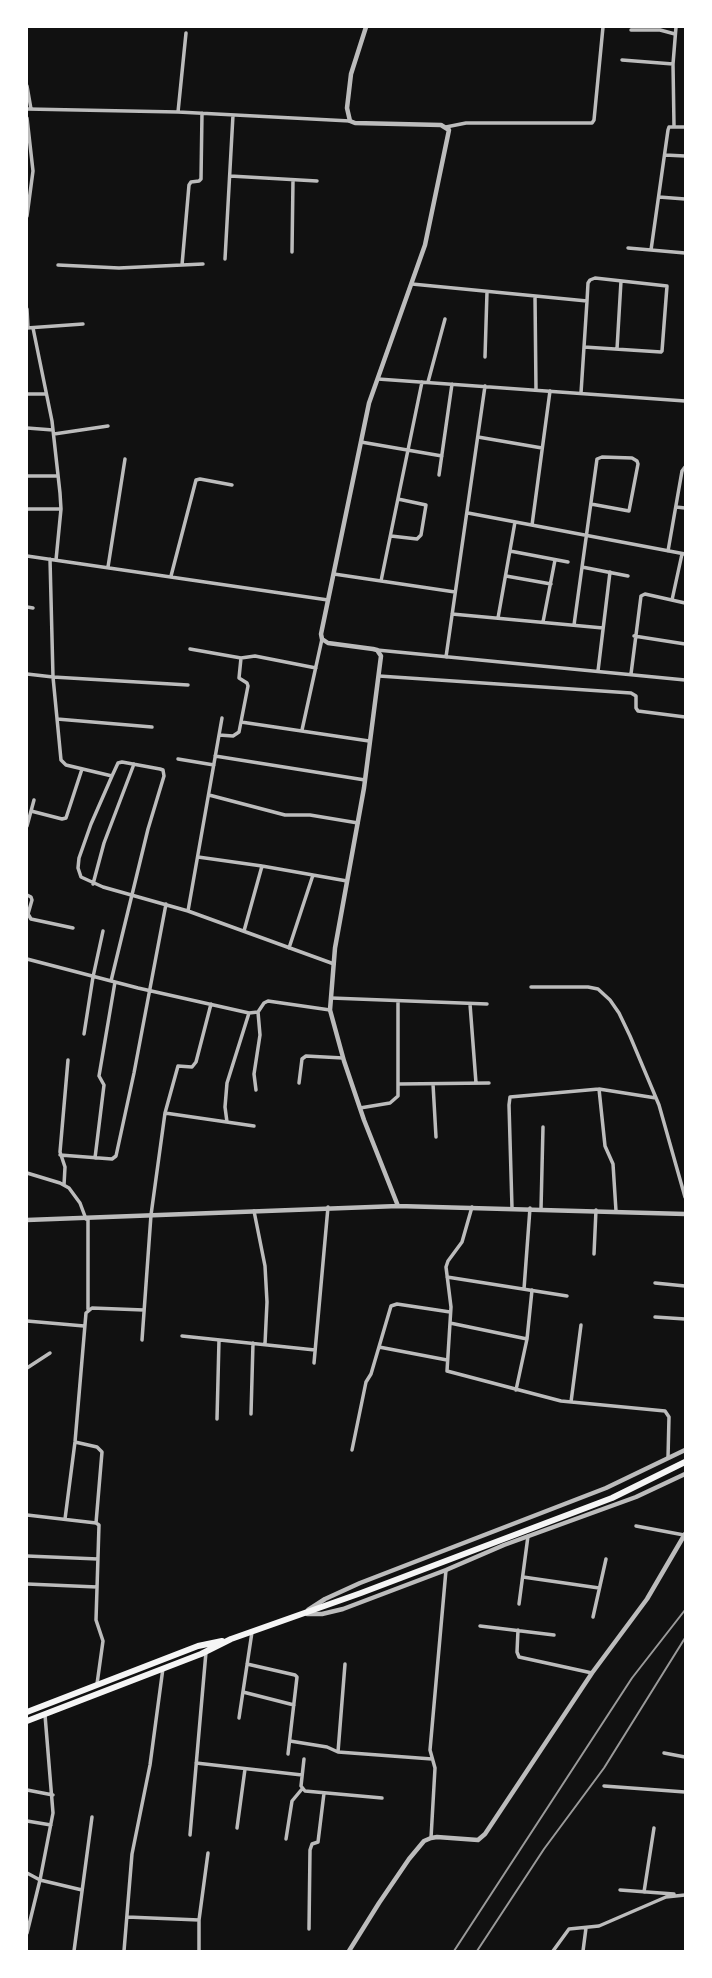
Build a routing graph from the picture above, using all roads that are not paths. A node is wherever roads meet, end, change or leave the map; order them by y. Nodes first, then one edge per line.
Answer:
1 (366, 27) edge
2 (603, 27) edge
3 (676, 27) edge
4 (631, 30) dead end
5 (186, 33) dead end
6 (675, 34) junction
7 (622, 60) dead end
8 (673, 64) junction
9 (27, 86) edge
10 (29, 109) edge
11 (178, 112) junction
12 (202, 113) junction
13 (233, 115) junction
14 (27, 118) edge
15 (350, 121) junction
16 (674, 126) junction
17 (446, 127) junction
18 (685, 127) edge
19 (665, 155) junction
20 (685, 156) edge
21 (230, 176) junction
22 (293, 180) junction
23 (317, 181) dead end
24 (27, 186) edge
25 (32, 186) junction
26 (659, 197) junction
27 (685, 199) edge
28 (27, 216) edge
29 (628, 248) dead end
30 (651, 250) junction
31 (292, 252) dead end
32 (685, 253) edge
33 (225, 259) dead end
34 (203, 264) dead end
35 (182, 265) junction
36 (58, 266) dead end
37 (621, 281) junction
38 (412, 284) junction
39 (487, 292) junction
40 (535, 296) junction
41 (587, 301) junction
42 (27, 309) edge
43 (445, 319) dead end
44 (84, 324) dead end
45 (28, 328) edge
46 (33, 328) junction
47 (584, 347) junction
48 (617, 349) junction
49 (485, 357) dead end
50 (378, 379) junction
51 (422, 382) junction
52 (428, 382) junction
53 (452, 384) junction
54 (485, 386) junction
55 (536, 390) junction
56 (550, 391) junction
57 (581, 393) junction
58 (27, 394) edge
59 (46, 394) junction
60 (685, 401) edge
61 (108, 426) dead end
62 (27, 428) edge
63 (53, 430) junction
64 (54, 434) junction
65 (478, 437) junction
66 (361, 442) junction
67 (542, 448) junction
68 (409, 450) junction
69 (442, 456) junction
70 (125, 459) dead end
71 (685, 467) edge
72 (439, 475) dead end
73 (27, 476) edge
74 (58, 476) junction
75 (232, 485) dead end
76 (398, 499) junction
77 (591, 504) junction
78 (676, 506) junction
79 (685, 508) edge
80 (27, 509) edge
81 (61, 509) junction
82 (468, 513) junction
83 (515, 522) junction
84 (532, 525) junction
85 (391, 536) junction
86 (586, 536) junction
87 (510, 551) junction
88 (668, 551) junction
89 (684, 554) edge
90 (27, 556) edge
91 (50, 559) junction
92 (56, 560) junction
93 (555, 560) junction
94 (568, 562) dead end
95 (108, 567) junction
96 (582, 567) junction
97 (610, 572) junction
98 (334, 574) junction
99 (171, 576) junction
100 (506, 576) junction
101 (628, 576) dead end
102 (381, 581) junction
103 (551, 584) junction
104 (455, 592) junction
105 (328, 600) junction
106 (672, 600) junction
107 (685, 604) edge
108 (27, 607) edge
109 (33, 608) dead end
110 (452, 614) junction
111 (498, 618) junction
112 (543, 622) junction
113 (574, 625) junction
114 (603, 628) junction
115 (634, 636) junction
116 (322, 639) junction
117 (685, 644) edge
118 (190, 649) dead end
119 (377, 650) junction
120 (446, 657) junction
121 (240, 658) junction
122 (316, 668) junction
123 (598, 671) junction
124 (27, 674) edge
125 (631, 674) junction
126 (379, 676) junction
127 (53, 677) junction
128 (685, 680) edge
129 (188, 685) dead end
130 (685, 717) edge
131 (57, 718) junction
132 (222, 718) dead end
133 (241, 722) junction
134 (152, 727) dead end
135 (302, 730) junction
136 (219, 735) junction
137 (370, 741) junction
138 (215, 756) junction
139 (178, 759) dead end
140 (134, 764) junction
141 (214, 765) junction
142 (82, 769) junction
143 (112, 776) junction
144 (365, 780) junction
145 (209, 795) junction
146 (34, 800) dead end
147 (31, 811) junction
148 (358, 823) junction
149 (27, 826) edge
150 (198, 857) junction
151 (262, 866) junction
152 (313, 875) junction
153 (347, 881) junction
154 (93, 884) junction
155 (27, 895) edge
156 (131, 895) junction
157 (166, 904) junction
158 (188, 911) junction
159 (72, 928) dead end
160 (104, 931) dead end
161 (244, 931) junction
162 (289, 948) junction
163 (27, 959) edge
164 (334, 964) junction
165 (93, 976) junction
166 (113, 982) junction
167 (531, 987) dead end
168 (149, 991) junction
169 (331, 998) junction
170 (398, 1002) junction
171 (211, 1004) junction
172 (470, 1004) junction
173 (487, 1004) dead end
174 (330, 1010) junction
175 (258, 1012) junction
176 (249, 1013) junction
177 (84, 1034) dead end
178 (343, 1058) junction
179 (68, 1060) dead end
180 (299, 1083) dead end
181 (476, 1083) junction
182 (489, 1083) dead end
183 (399, 1084) junction
184 (433, 1084) junction
185 (599, 1089) junction
186 (256, 1090) dead end
187 (656, 1098) junction
188 (360, 1108) junction
189 (165, 1113) junction
190 (227, 1122) junction
191 (254, 1126) dead end
192 (543, 1127) dead end
193 (436, 1137) dead end
194 (60, 1155) junction
195 (95, 1158) junction
196 (27, 1173) edge
197 (64, 1185) junction
198 (685, 1197) edge
199 (398, 1206) junction
200 (328, 1207) junction
201 (472, 1207) junction
202 (512, 1208) junction
203 (530, 1208) junction
204 (541, 1209) junction
205 (254, 1210) junction
206 (596, 1210) junction
207 (616, 1211) junction
208 (685, 1214) edge
209 (151, 1215) junction
210 (87, 1218) junction
211 (27, 1220) edge
212 (594, 1254) dead end
213 (447, 1277) junction
214 (655, 1283) dead end
215 (685, 1286) edge
216 (524, 1289) junction
217 (532, 1290) junction
218 (567, 1296) dead end
219 (88, 1309) junction
220 (144, 1310) junction
221 (450, 1312) junction
222 (655, 1317) dead end
223 (685, 1319) edge
224 (27, 1321) edge
225 (450, 1323) junction
226 (581, 1325) dead end
227 (84, 1326) junction
228 (182, 1336) dead end
229 (527, 1339) junction
230 (142, 1340) dead end
231 (219, 1340) junction
232 (253, 1343) junction
233 (265, 1344) junction
234 (379, 1347) junction
235 (315, 1350) junction
236 (50, 1353) dead end
237 (447, 1360) junction
238 (314, 1362) dead end
239 (27, 1368) edge
240 (516, 1390) junction
241 (571, 1402) junction
242 (251, 1414) dead end
243 (217, 1419) dead end
244 (75, 1442) junction
245 (352, 1450) dead end
246 (685, 1450) edge
247 (668, 1458) junction
248 (685, 1462) edge
249 (685, 1474) edge
250 (27, 1515) edge
251 (65, 1519) junction
252 (96, 1523) junction
253 (636, 1526) dead end
254 (685, 1534) edge
255 (528, 1536) junction
256 (27, 1556) edge
257 (98, 1559) junction
258 (606, 1559) dead end
259 (446, 1570) junction
260 (523, 1578) junction
261 (27, 1584) edge
262 (97, 1587) junction
263 (599, 1588) junction
264 (520, 1604) dead end
265 (303, 1614) junction
266 (593, 1617) dead end
267 (480, 1626) dead end
268 (518, 1630) junction
269 (252, 1632) junction
270 (554, 1635) dead end
271 (205, 1648) junction
272 (247, 1664) junction
273 (345, 1664) dead end
274 (163, 1668) junction
275 (592, 1673) junction
276 (97, 1684) junction
277 (243, 1692) junction
278 (294, 1705) junction
279 (27, 1712) edge
280 (44, 1715) junction
281 (239, 1718) dead end
282 (27, 1721) edge
283 (290, 1741) junction
284 (338, 1752) junction
285 (664, 1753) dead end
286 (288, 1754) dead end
287 (685, 1757) edge
288 (304, 1759) dead end
289 (432, 1759) junction
290 (196, 1763) junction
291 (245, 1769) junction
292 (302, 1775) junction
293 (604, 1786) dead end
294 (302, 1789) junction
295 (27, 1790) edge
296 (685, 1792) edge
297 (324, 1793) junction
298 (53, 1795) junction
299 (382, 1798) dead end
300 (92, 1817) dead end
301 (27, 1820) edge
302 (51, 1825) junction
303 (237, 1828) dead end
304 (654, 1828) dead end
305 (190, 1835) dead end
306 (431, 1838) junction
307 (286, 1839) dead end
308 (208, 1853) dead end
309 (27, 1873) edge
310 (40, 1880) junction
311 (82, 1890) junction
312 (620, 1890) dead end
313 (644, 1892) junction
314 (127, 1917) junction
315 (199, 1920) junction
316 (28, 1923) edge
317 (586, 1928) junction
318 (309, 1929) dead end
319 (27, 1933) edge
320 (74, 1951) edge
321 (124, 1951) edge
322 (199, 1951) edge
323 (349, 1951) edge
324 (553, 1951) edge
325 (583, 1951) edge

1 - 15 street
2 - 17 street
3 - 6 street
4 - 6 street
5 - 11 street
6 - 8 street
7 - 8 street
8 - 16 street
9 - 10 street
10 - 11 street
11 - 12 street
12 - 13 street
12 - 35 street
13 - 15 street
13 - 21 street
14 - 25 street
15 - 17 street
16 - 18 street
16 - 19 street
17 - 38 street
19 - 20 street
19 - 26 street
21 - 22 street
21 - 33 street
22 - 23 street
22 - 31 street
24 - 25 street
25 - 28 street
26 - 27 street
26 - 30 street
29 - 30 street
30 - 32 street
34 - 35 street
35 - 36 street
37 - 41 street
37 - 48 street
37 - 48 street
38 - 39 street
38 - 50 street
39 - 40 street
39 - 49 street
40 - 41 street
40 - 55 street
41 - 47 street
42 - 45 street
43 - 52 street
44 - 46 street
45 - 46 street
46 - 59 street
47 - 48 street
47 - 57 street
50 - 51 street
50 - 66 street
51 - 52 street
51 - 68 street
52 - 53 street
53 - 54 street
53 - 69 street
54 - 55 street
54 - 65 street
55 - 56 street
56 - 57 street
56 - 67 street
57 - 60 street
58 - 59 street
59 - 63 street
61 - 64 street
62 - 63 street
63 - 64 street
64 - 74 street
65 - 67 street
65 - 82 street
66 - 68 street
66 - 98 street
67 - 84 street
68 - 69 street
68 - 76 street
69 - 72 street
70 - 95 street
71 - 78 street
73 - 74 street
74 - 81 street
75 - 99 street
76 - 85 street
76 - 85 street
77 - 77 street
77 - 86 street
78 - 79 street
78 - 88 street
80 - 81 street
81 - 92 street
82 - 83 street
82 - 104 street
83 - 84 street
83 - 87 street
84 - 86 street
85 - 102 street
86 - 88 street
86 - 96 street
87 - 93 street
87 - 100 street
88 - 89 street
89 - 106 street
90 - 91 street
91 - 92 street
91 - 127 street
92 - 95 street
93 - 94 street
93 - 103 street
95 - 99 street
96 - 97 street
96 - 113 street
97 - 101 street
97 - 114 street
98 - 102 street
98 - 105 street
99 - 105 street
100 - 103 street
100 - 111 street
102 - 104 street
103 - 112 street
104 - 110 street
105 - 116 street
106 - 107 street
106 - 115 street
108 - 109 street
110 - 111 street
110 - 120 street
111 - 112 street
112 - 113 street
113 - 114 street
114 - 123 street
115 - 117 street
115 - 125 street
116 - 119 street
116 - 122 street
118 - 121 street
119 - 120 street
119 - 126 street
120 - 123 street
121 - 122 street
121 - 133 street
122 - 135 street
123 - 125 street
124 - 127 street
125 - 128 street
126 - 130 street
126 - 137 street
127 - 129 street
127 - 131 street
131 - 134 street
131 - 142 street
132 - 136 street
133 - 135 street
133 - 136 street
135 - 137 street
136 - 138 street
137 - 144 street
138 - 141 street
138 - 144 street
139 - 141 street
140 - 143 street
140 - 154 street
140 - 156 street
141 - 145 street
142 - 143 street
142 - 147 street
143 - 154 street
144 - 148 street
145 - 148 street
145 - 150 street
146 - 147 street
147 - 149 street
148 - 153 street
150 - 151 street
150 - 158 street
151 - 152 street
151 - 161 street
152 - 153 street
152 - 162 street
153 - 164 street
154 - 156 street
155 - 159 street
156 - 157 street
156 - 166 street
157 - 158 street
157 - 168 street
158 - 161 street
160 - 165 street
161 - 162 street
162 - 164 street
163 - 165 street
164 - 169 street
165 - 166 street
165 - 177 street
166 - 168 street
166 - 195 street
167 - 187 street
168 - 171 street
168 - 195 street
169 - 170 street
169 - 174 street
170 - 172 street
170 - 183 street
171 - 176 street
171 - 189 street
172 - 173 street
172 - 181 street
174 - 175 street
174 - 178 street
175 - 176 street
175 - 186 street
176 - 190 street
178 - 180 street
178 - 188 street
179 - 194 street
181 - 182 street
181 - 184 street
183 - 184 street
183 - 188 street
184 - 193 street
185 - 187 street
185 - 202 street
185 - 207 street
187 - 198 street
188 - 199 street
189 - 190 street
189 - 209 street
190 - 191 street
192 - 204 street
194 - 195 street
194 - 197 street
196 - 197 street
197 - 210 street
199 - 200 street
199 - 201 street
200 - 205 street
200 - 235 street
201 - 202 street
201 - 213 street
202 - 203 street
203 - 204 street
203 - 216 street
204 - 206 street
205 - 209 street
205 - 233 street
206 - 207 street
206 - 212 street
207 - 208 street
209 - 210 street
209 - 220 street
210 - 211 street
210 - 219 street
213 - 216 street
213 - 221 street
214 - 215 street
216 - 217 street
217 - 218 street
217 - 229 street
219 - 220 street
219 - 227 street
220 - 230 street
221 - 225 street
221 - 234 street
222 - 223 street
224 - 227 street
225 - 229 street
225 - 237 street
226 - 241 street
227 - 244 street
228 - 231 street
229 - 240 street
231 - 232 street
231 - 243 street
232 - 233 street
232 - 242 street
233 - 235 street
234 - 237 street
234 - 245 street
235 - 238 street
236 - 239 street
237 - 240 street
240 - 241 street
241 - 247 street
244 - 251 street
244 - 252 street
246 - 247 street
247 - 265 street
248 - 265 highway
249 - 255 street
250 - 251 street
251 - 252 street
252 - 257 street
253 - 254 street
254 - 275 street
255 - 259 street
255 - 260 street
256 - 257 street
257 - 262 street
258 - 263 street
259 - 265 street
259 - 289 street
260 - 263 street
260 - 264 street
261 - 262 street
262 - 276 street
263 - 266 street
265 - 269 highway
267 - 268 street
268 - 270 street
268 - 275 street
269 - 271 highway
269 - 272 street
271 - 274 highway
271 - 276 highway
271 - 290 street
272 - 277 street
272 - 278 street
273 - 284 street
274 - 280 highway
274 - 314 street
275 - 306 street
276 - 279 highway
277 - 278 street
277 - 281 street
278 - 283 street
280 - 282 highway
280 - 298 street
283 - 284 street
283 - 286 street
284 - 289 street
285 - 287 street
288 - 292 street
289 - 306 street
290 - 291 street
290 - 305 street
291 - 292 street
291 - 303 street
292 - 294 street
293 - 296 street
294 - 297 street
294 - 307 street
295 - 298 street
297 - 299 street
297 - 318 street
298 - 302 street
300 - 311 street
301 - 302 street
302 - 310 street
304 - 313 street
306 - 323 street
308 - 315 street
309 - 310 street
310 - 311 street
310 - 316 street
311 - 320 street
312 - 313 street
313 - 317 street
314 - 315 street
314 - 321 street
315 - 322 street
316 - 319 street
317 - 324 street
317 - 325 street

